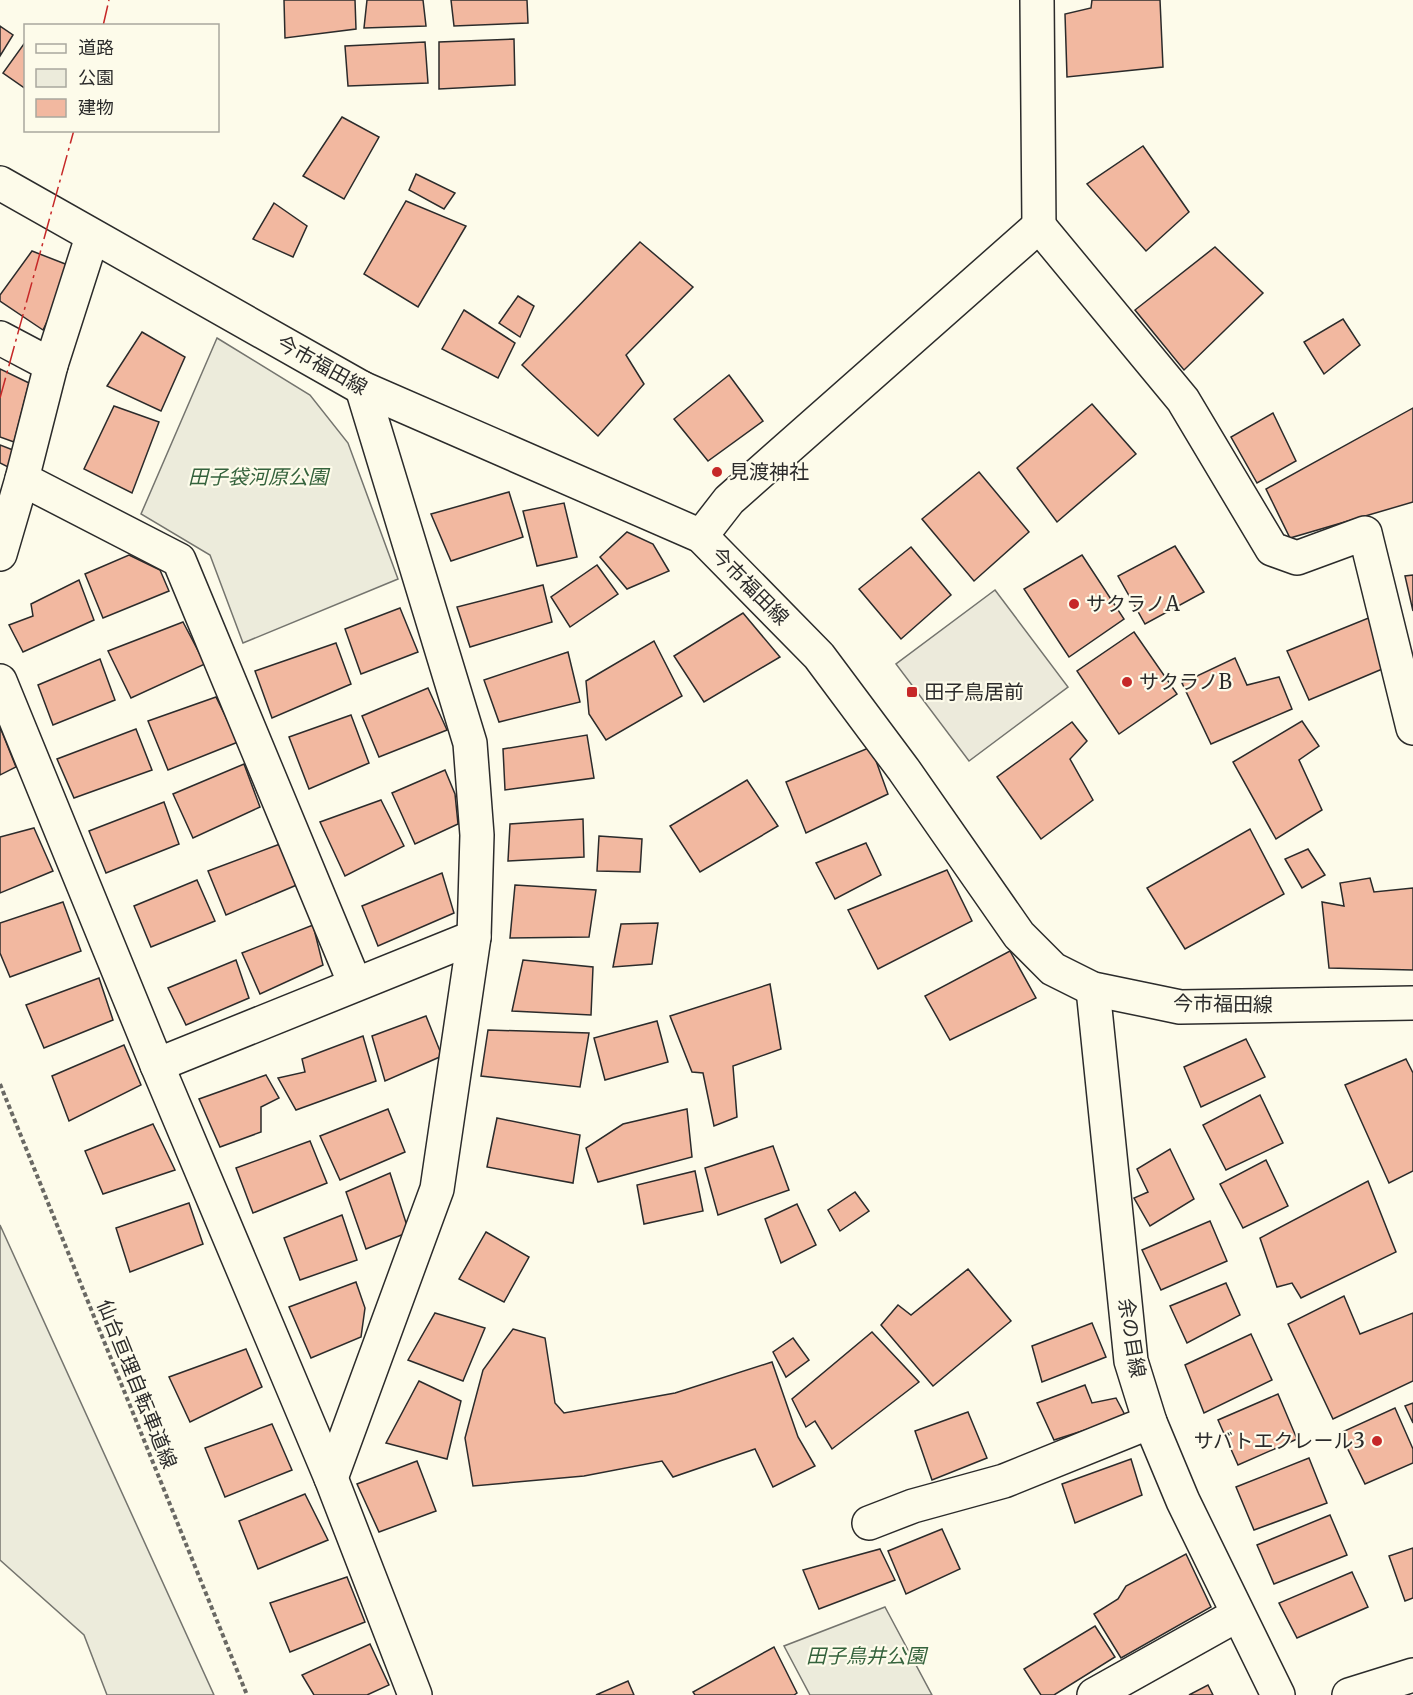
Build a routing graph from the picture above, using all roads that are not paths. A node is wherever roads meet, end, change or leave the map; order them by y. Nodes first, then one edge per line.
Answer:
1 (1037, 0) edge
2 (0, 183) edge
3 (1039, 226) junction
4 (92, 237) junction
5 (0, 338) edge
6 (51, 364) junction
7 (362, 388) junction
8 (22, 479) junction
9 (701, 536) junction
10 (0, 554) edge
11 (0, 681) edge
12 (1413, 728) edge
13 (474, 937) junction
14 (356, 984) junction
15 (1093, 989) junction
16 (1413, 1002) edge
17 (157, 1065) junction
18 (1150, 1422) junction
19 (331, 1478) junction
20 (869, 1523) dead end
21 (1237, 1616) junction
22 (1413, 1675) edge
23 (415, 1695) edge
24 (1094, 1695) edge
25 (1278, 1695) edge
26 (1349, 1695) edge

1 - 3 street
2 - 4 street, 今市福田線
3 - 9 street
3 - 12 street
4 - 6 street
4 - 7 street, 今市福田線
5 - 6 street
6 - 8 street
7 - 9 street, 今市福田線
7 - 13 street
8 - 10 street
8 - 14 street
9 - 15 street, 今市福田線
11 - 17 street
13 - 14 street
13 - 19 street
14 - 17 street
15 - 16 street, 今市福田線
15 - 18 street, 余の目線
17 - 19 street
18 - 20 street
18 - 21 street, 余の目線
19 - 23 street
21 - 24 street
21 - 25 street, 余の目線
22 - 26 street

